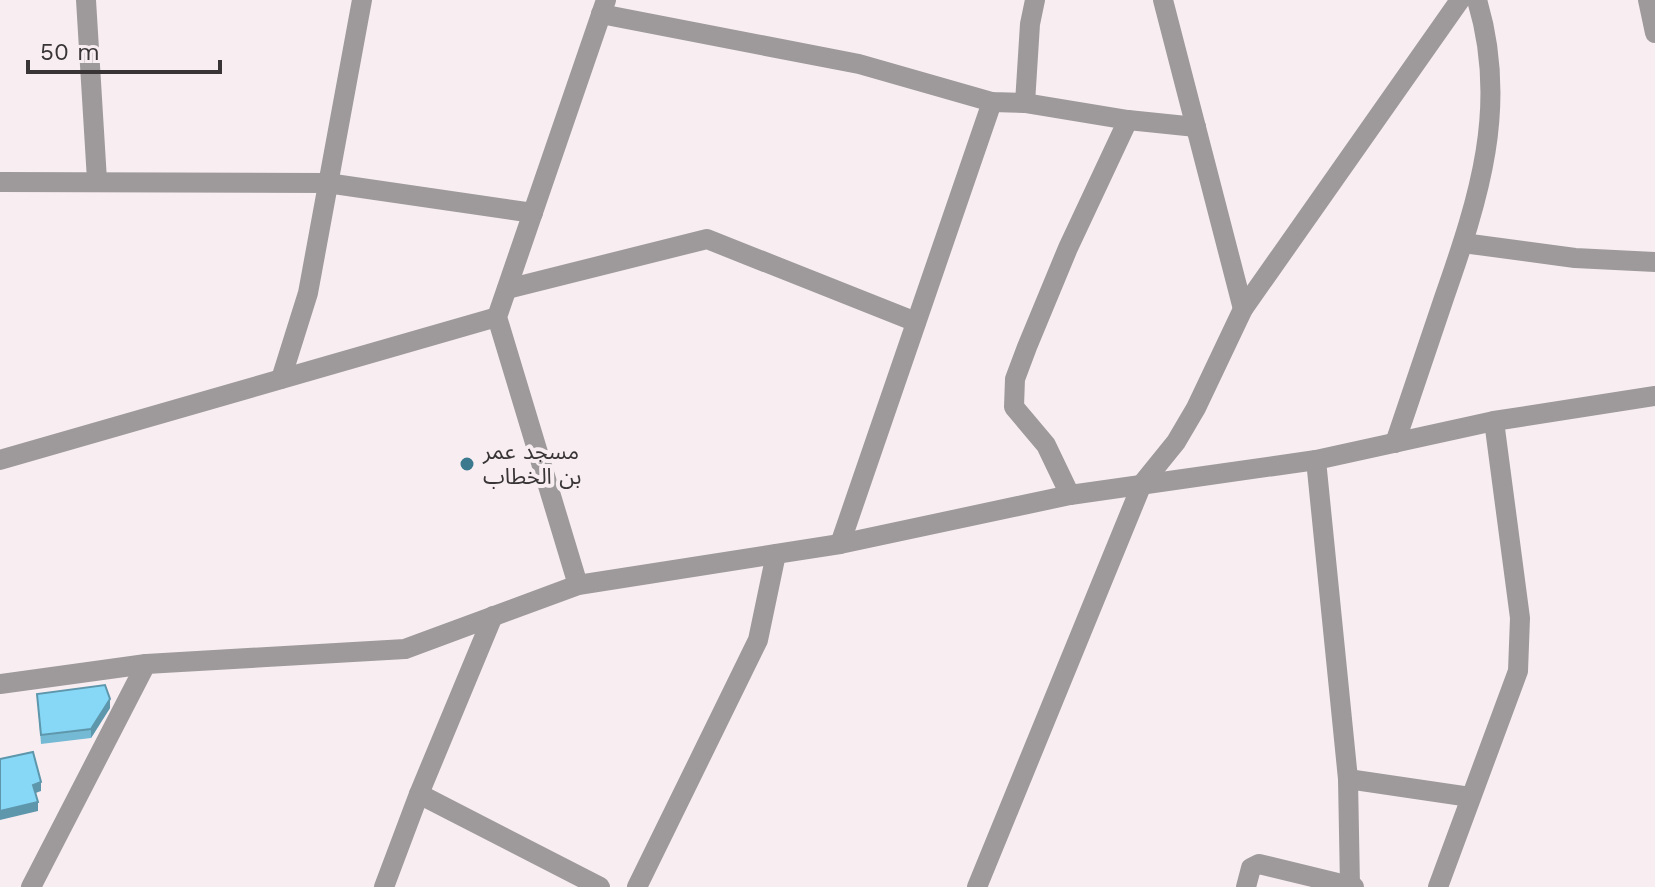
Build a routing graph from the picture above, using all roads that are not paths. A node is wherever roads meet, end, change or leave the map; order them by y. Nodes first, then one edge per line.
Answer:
1 (86, 0) edge
2 (362, 0) edge
3 (1035, 0) edge
4 (1163, 0) edge
5 (1460, 0) edge
6 (1477, 0) edge
7 (1648, 0) edge
8 (604, 7) edge
9 (1655, 33) edge
10 (992, 102) junction
11 (1025, 103) junction
12 (1128, 120) junction
13 (1196, 127) junction
14 (97, 180) junction
15 (0, 182) edge
16 (327, 183) junction
17 (533, 213) junction
18 (1463, 243) junction
19 (1655, 262) edge
20 (507, 289) junction
21 (1243, 309) junction
22 (497, 317) junction
23 (916, 322) junction
24 (281, 379) junction
25 (1655, 396) edge
26 (1494, 421) junction
27 (1395, 443) junction
28 (0, 460) edge
29 (1316, 460) junction
30 (1142, 484) junction
31 (1070, 495) junction
32 (840, 544) junction
33 (776, 554) junction
34 (578, 585) junction
35 (493, 616) junction
36 (146, 664) junction
37 (0, 684) edge
38 (1348, 779) junction
39 (419, 794) junction
40 (1470, 797) junction
41 (1352, 886) edge
42 (31, 887) edge
43 (384, 887) edge
44 (600, 887) edge
45 (637, 887) edge
46 (977, 887) edge
47 (1246, 887) edge
48 (1438, 887) edge

1 - 14 street
2 - 16 street
3 - 11 street
4 - 13 street
5 - 21 street
6 - 18 street
7 - 9 street
8 - 10 street
8 - 17 street
10 - 11 street
10 - 23 street
11 - 12 street
12 - 13 street
12 - 31 street
13 - 21 street
14 - 15 street
14 - 16 street
16 - 17 street
16 - 24 street
17 - 20 street
18 - 19 street
18 - 27 street
20 - 22 street
20 - 23 street
21 - 30 street
22 - 24 street
22 - 34 street
23 - 32 street
24 - 28 street
25 - 26 street
26 - 27 street
26 - 40 street
27 - 29 street
29 - 30 street
29 - 38 street
30 - 31 street
30 - 46 street
31 - 32 street
32 - 33 street
33 - 34 street
33 - 45 street
34 - 35 street
35 - 36 street
35 - 39 street
36 - 37 street
36 - 42 street
38 - 40 street
38 - 41 street
39 - 43 street
39 - 44 street
40 - 48 street
41 - 47 street

